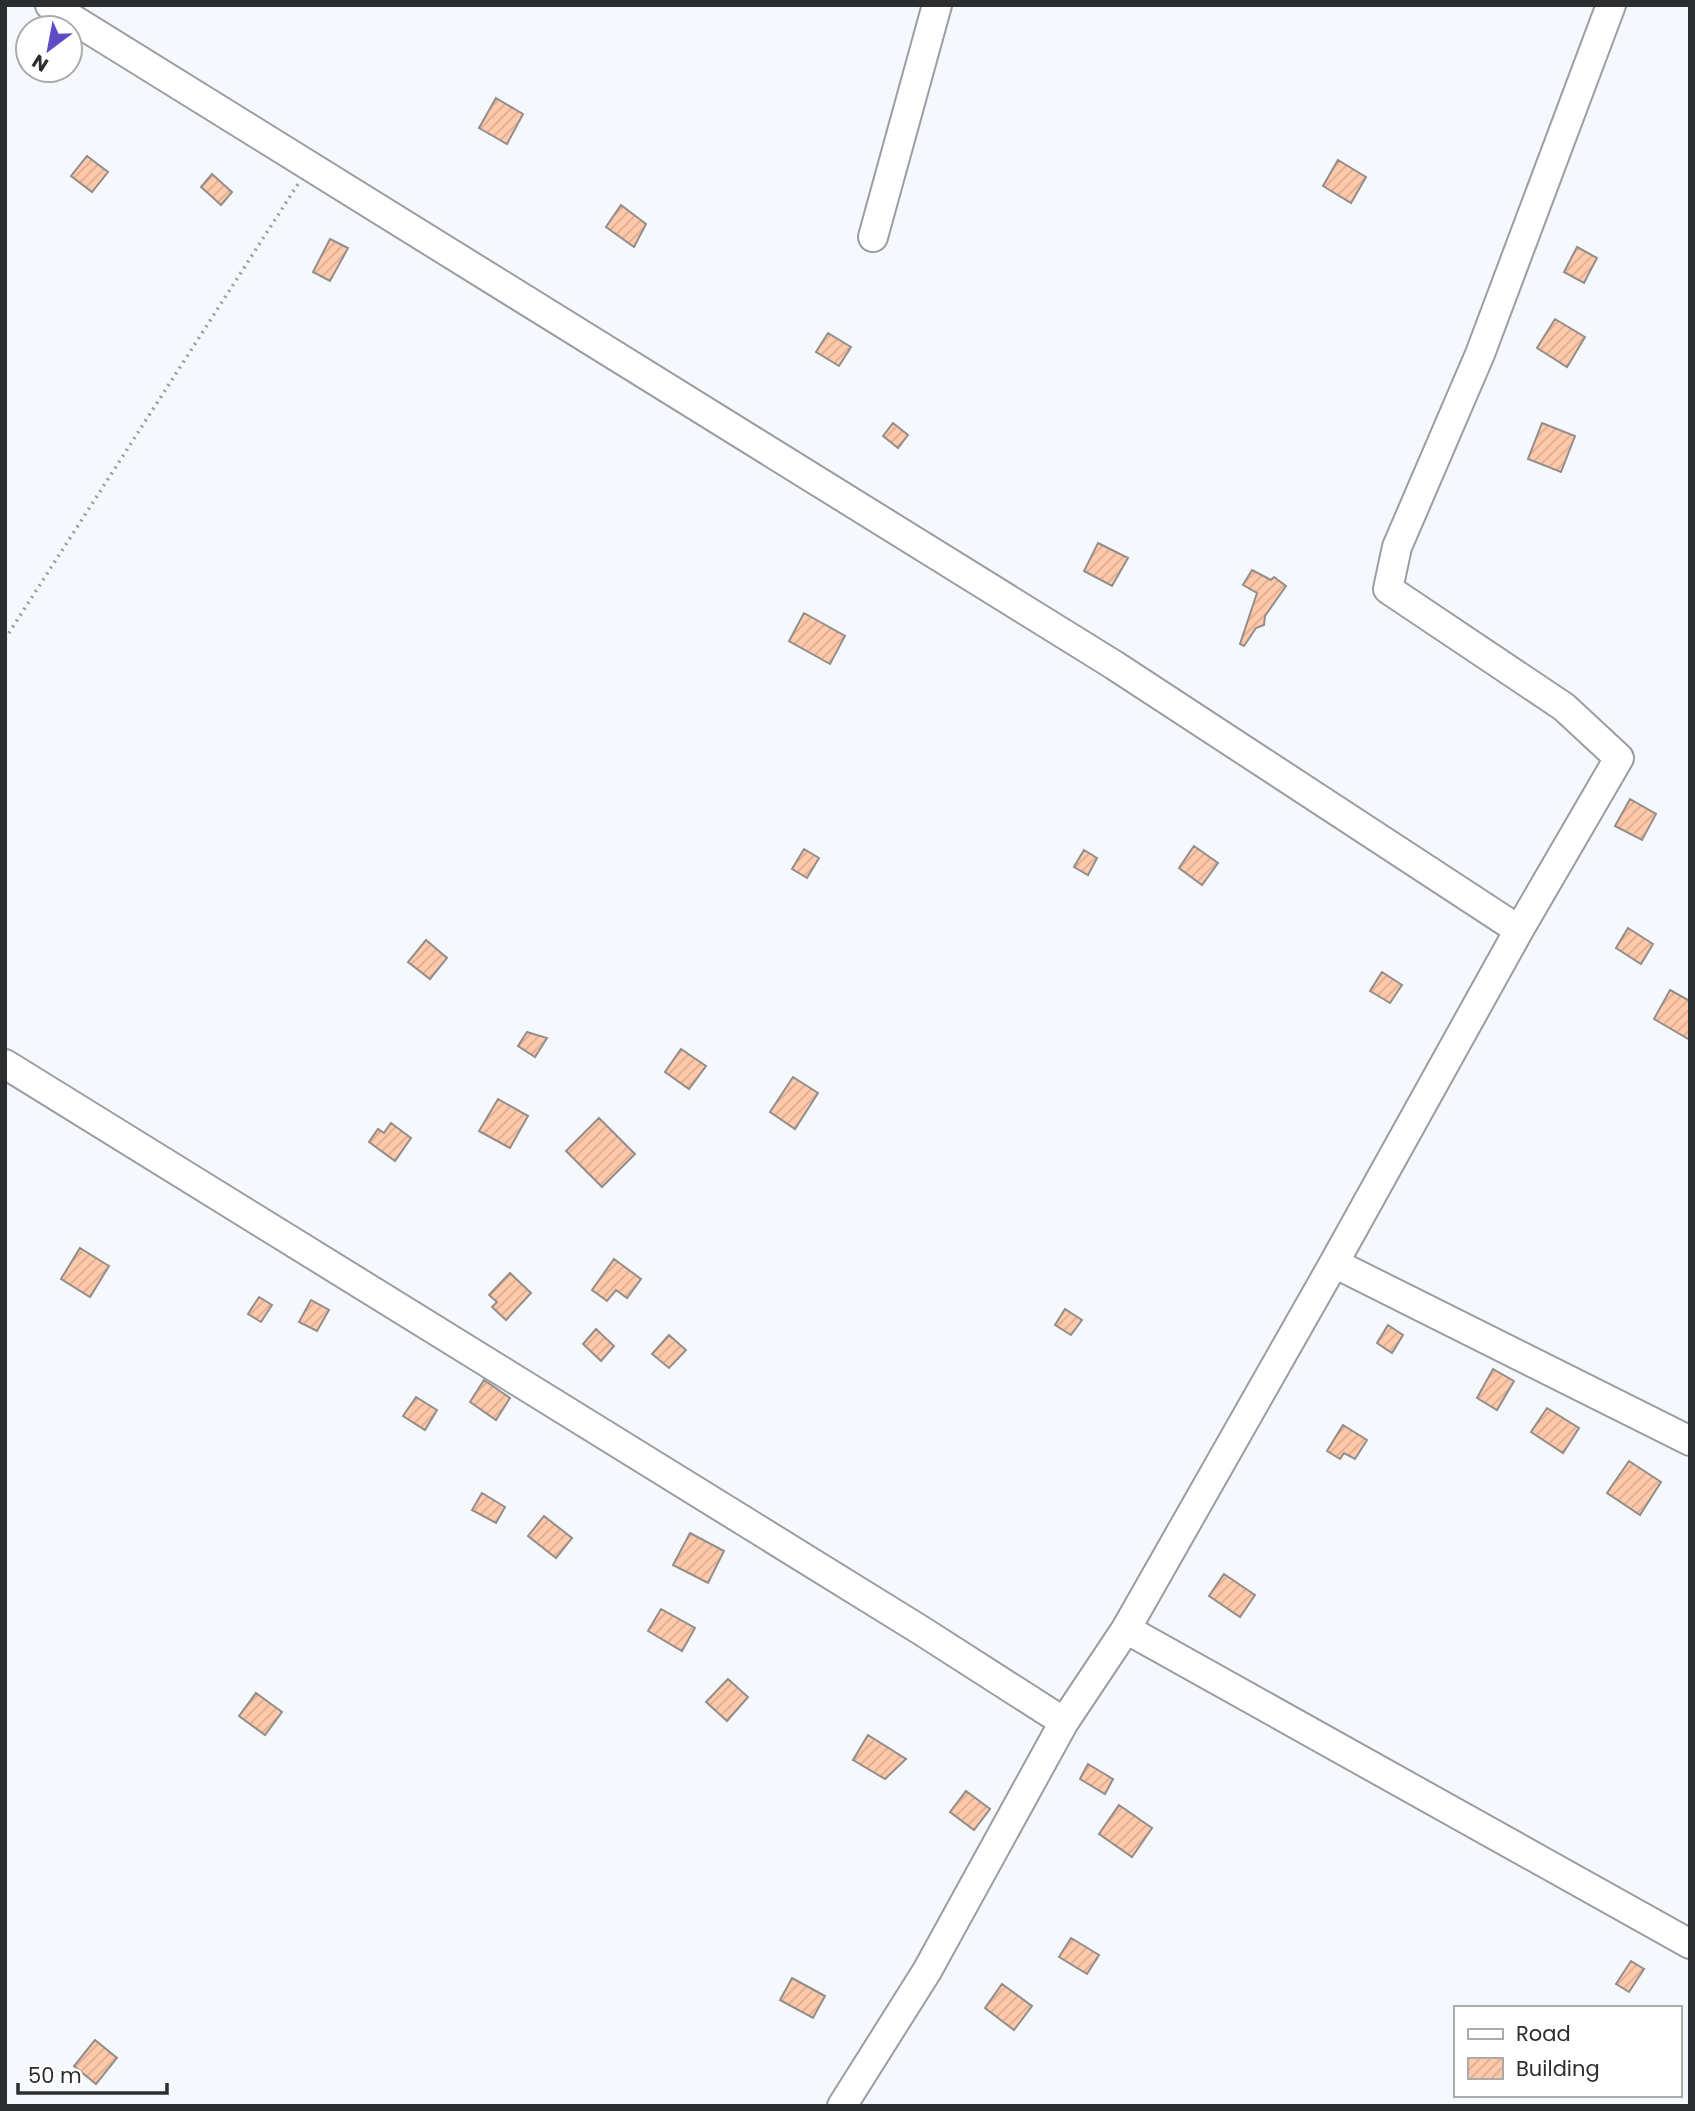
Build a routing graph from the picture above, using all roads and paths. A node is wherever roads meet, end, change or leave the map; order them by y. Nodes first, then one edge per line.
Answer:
1 (50, 5) edge
2 (937, 5) edge
3 (1611, 5) edge
4 (309, 167) junction
5 (873, 237) dead end
6 (5, 639) edge
7 (1519, 930) junction
8 (5, 1065) edge
9 (1334, 1263) junction
10 (1690, 1441) edge
11 (1126, 1629) junction
12 (1064, 1721) junction
13 (1690, 1944) edge
14 (842, 2106) edge

1 - 4 street
2 - 5 street
3 - 7 street
4 - 6 path
4 - 7 street
7 - 9 street
8 - 12 street
9 - 10 street
9 - 11 street
11 - 12 street
11 - 13 street
12 - 14 street

